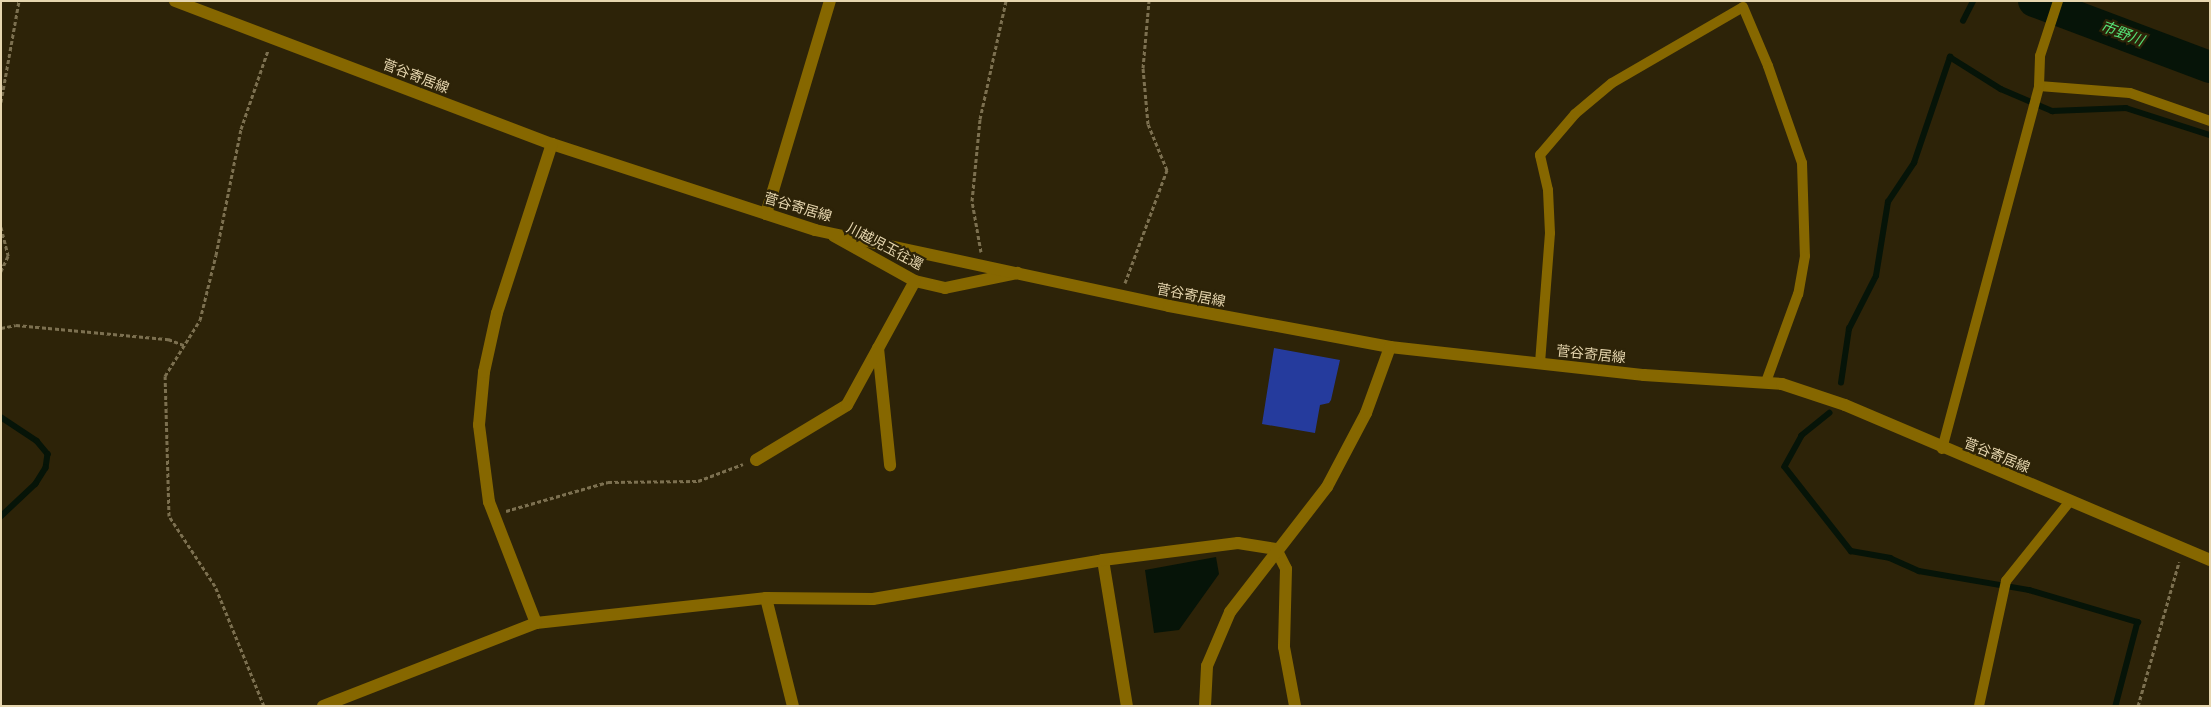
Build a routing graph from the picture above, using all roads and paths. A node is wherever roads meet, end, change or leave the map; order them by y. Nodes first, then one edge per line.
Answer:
1 (19, 1) edge
2 (175, 1) edge
3 (830, 1) edge
4 (1006, 1) edge
5 (1149, 1) edge
6 (2058, 1) edge
7 (272, 38) junction
8 (2039, 86) junction
9 (1, 102) edge
10 (2210, 122) edge
11 (552, 144) junction
12 (766, 214) junction
13 (1, 227) edge
14 (827, 232) junction
15 (983, 266) junction
16 (1, 271) edge
17 (1017, 273) junction
18 (915, 280) junction
19 (1120, 296) junction
20 (1, 328) edge
21 (184, 344) junction
22 (1390, 347) junction
23 (878, 348) junction
24 (1540, 363) junction
25 (1766, 382) junction
26 (1942, 449) junction
27 (756, 460) joint
28 (890, 465) dead end
29 (2070, 501) junction
30 (494, 514) junction
31 (1276, 549) junction
32 (2182, 549) junction
33 (1103, 560) junction
34 (2210, 560) edge
35 (766, 598) junction
36 (536, 623) junction
37 (264, 706) edge
38 (323, 706) edge
39 (793, 706) edge
40 (1127, 706) edge
41 (1205, 706) edge
42 (1295, 706) edge
43 (1980, 706) edge
44 (2138, 706) edge

1 - 9 path
2 - 7 street, 菅谷寄居線
3 - 12 street
4 - 15 path
5 - 19 path
6 - 8 lane
7 - 11 street, 菅谷寄居線
7 - 21 path
8 - 10 lane
8 - 26 lane
11 - 12 street, 菅谷寄居線
11 - 30 street
12 - 14 street, 菅谷寄居線
13 - 16 path
14 - 15 street, 菅谷寄居線
14 - 18 street, 川越児玉往還
15 - 17 street, 菅谷寄居線
17 - 18 street, 川越児玉往還
17 - 19 street, 菅谷寄居線
18 - 23 street
19 - 22 street, 菅谷寄居線
20 - 21 path
21 - 37 path
22 - 24 street, 菅谷寄居線
22 - 31 street
23 - 27 street
23 - 28 street
24 - 25 street, 菅谷寄居線
24 - 25 lane
25 - 26 street, 菅谷寄居線
26 - 29 street, 菅谷寄居線
27 - 30 path
29 - 32 street, 菅谷寄居線
29 - 43 lane
30 - 36 street
31 - 33 street
31 - 41 street
31 - 42 street
32 - 34 street, 菅谷寄居線
32 - 44 path
33 - 35 street
33 - 40 street
35 - 36 street
35 - 39 street
36 - 38 street

